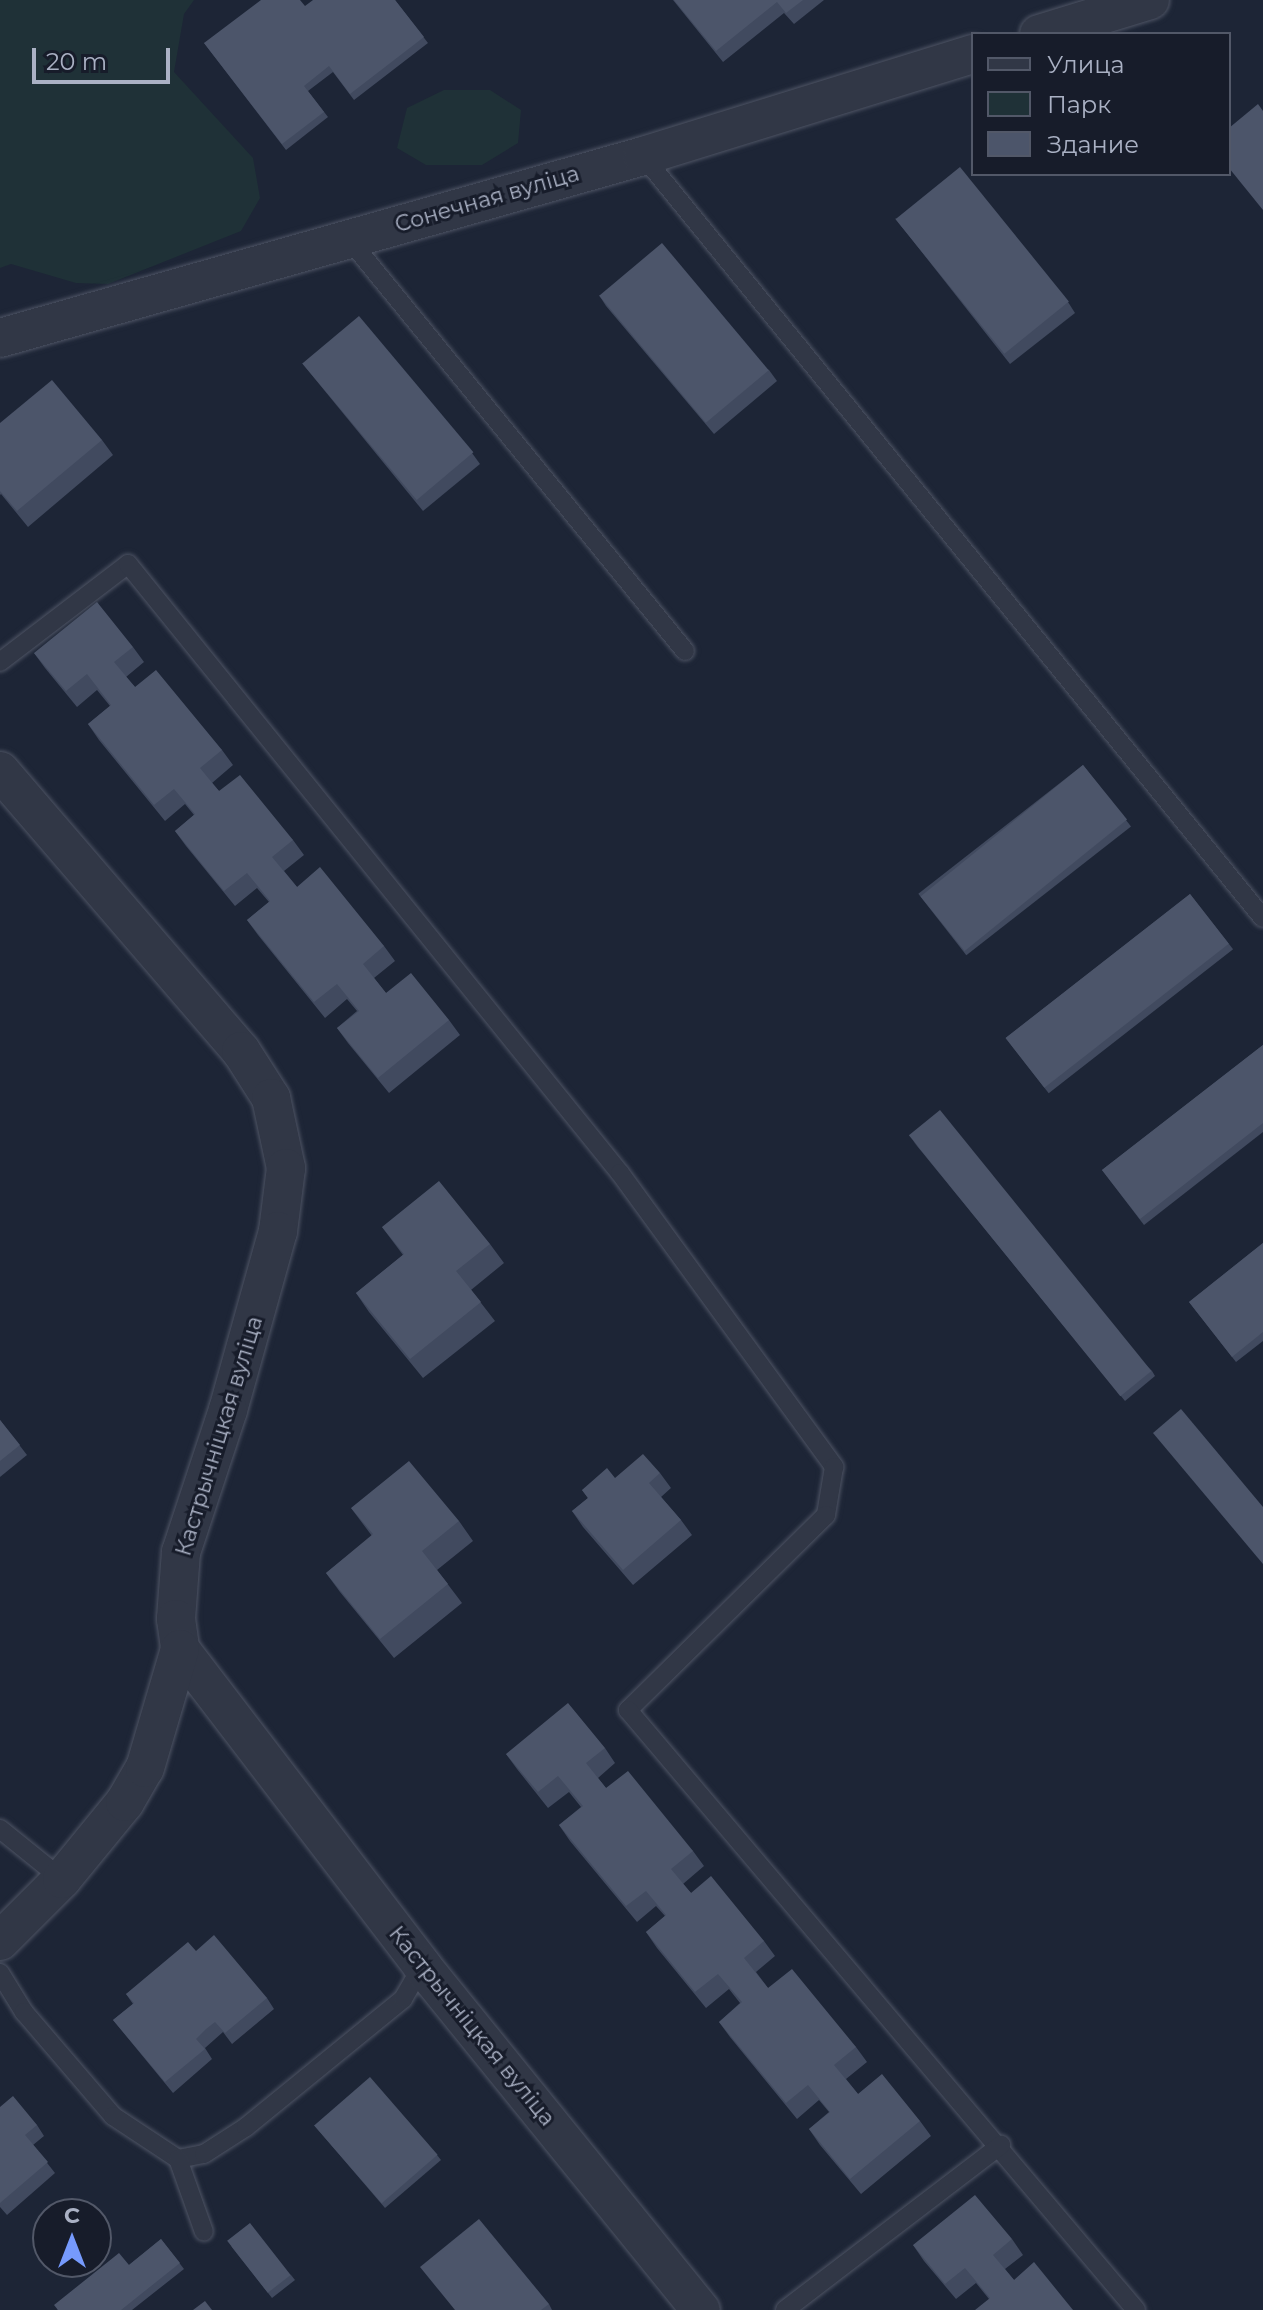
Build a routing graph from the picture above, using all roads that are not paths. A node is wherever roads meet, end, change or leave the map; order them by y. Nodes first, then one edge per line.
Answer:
1 (1150, 0) edge
2 (1046, 32) edge
3 (971, 55) edge
4 (643, 156) junction
5 (348, 238) junction
6 (0, 338) edge
7 (685, 651) dead end
8 (0, 662) edge
9 (0, 771) edge
10 (1263, 918) edge
11 (180, 1649) junction
12 (0, 1829) edge
13 (62, 1879) junction
14 (0, 1941) edge
15 (422, 1966) junction
16 (0, 1973) edge
17 (1001, 2145) junction
18 (178, 2159) junction
19 (204, 2232) dead end
20 (701, 2310) edge
21 (785, 2310) edge
22 (1136, 2310) edge

1 - 2 street
3 - 4 street, Сонечная вуліца
4 - 5 street, Сонечная вуліца
4 - 10 lane
5 - 6 street, Сонечная вуліца
5 - 7 lane
8 - 17 lane
9 - 11 street, Кастрычніцкая вуліца
11 - 13 street
11 - 15 street, Кастрычніцкая вуліца
12 - 13 lane
13 - 14 street
15 - 18 lane
15 - 20 street, Кастрычніцкая вуліца
16 - 18 lane
17 - 21 lane
17 - 22 lane
18 - 19 lane

